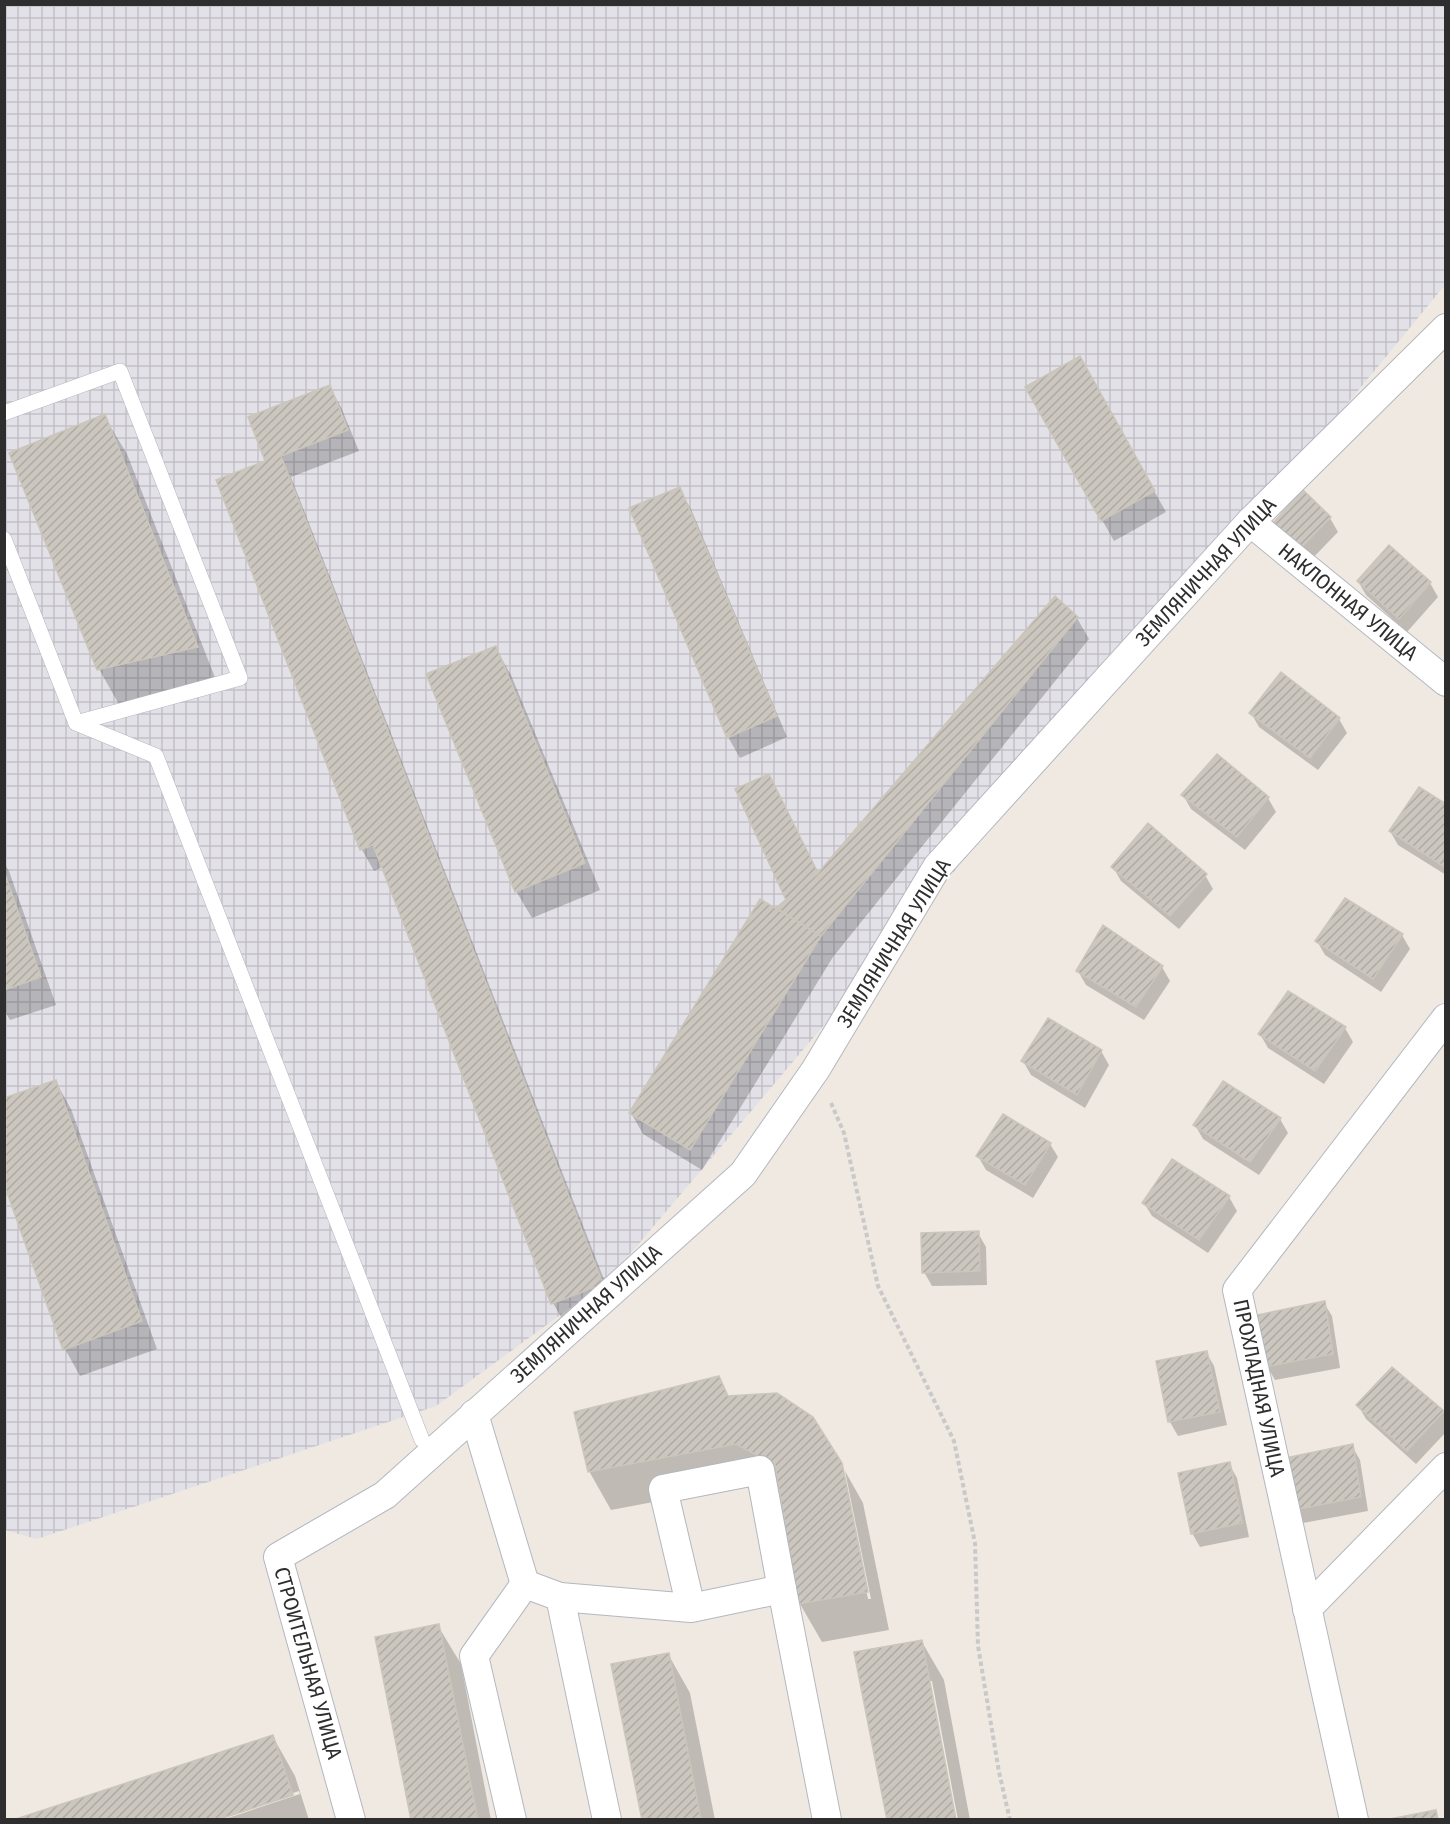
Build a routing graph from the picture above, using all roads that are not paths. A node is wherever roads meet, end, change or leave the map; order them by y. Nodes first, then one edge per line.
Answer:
1 (1439, 342) edge
2 (4, 413) edge
3 (1250, 522) junction
4 (4, 539) edge
5 (1446, 682) edge
6 (76, 723) junction
7 (1446, 1018) edge
8 (474, 1414) junction
9 (422, 1440) dead end
10 (1446, 1467) edge
11 (385, 1495) joint
12 (525, 1584) junction
13 (782, 1590) junction
14 (560, 1597) junction
15 (691, 1608) junction
16 (1307, 1609) junction
17 (351, 1820) edge
18 (512, 1820) edge
19 (607, 1820) edge
20 (827, 1820) edge
21 (1354, 1820) edge

1 - 3 street, ЗЕМЛЯНИЧНАЯ УЛИЦА
2 - 6 lane
3 - 5 street, НАКЛОННАЯ УЛИЦА
3 - 8 street, ЗЕМЛЯНИЧНАЯ УЛИЦА
4 - 6 lane
6 - 9 lane
7 - 16 street, ПРОХЛАДНАЯ УЛИЦА
8 - 11 street, ЗЕМЛЯНИЧНАЯ УЛИЦА
8 - 12 street
10 - 16 street
11 - 17 street, СТРОИТЕЛЬНАЯ УЛИЦА
12 - 14 street
12 - 18 street
13 - 15 street
13 - 15 street
13 - 20 street
14 - 15 street
14 - 19 street
16 - 21 street, ПРОХЛАДНАЯ УЛИЦА

